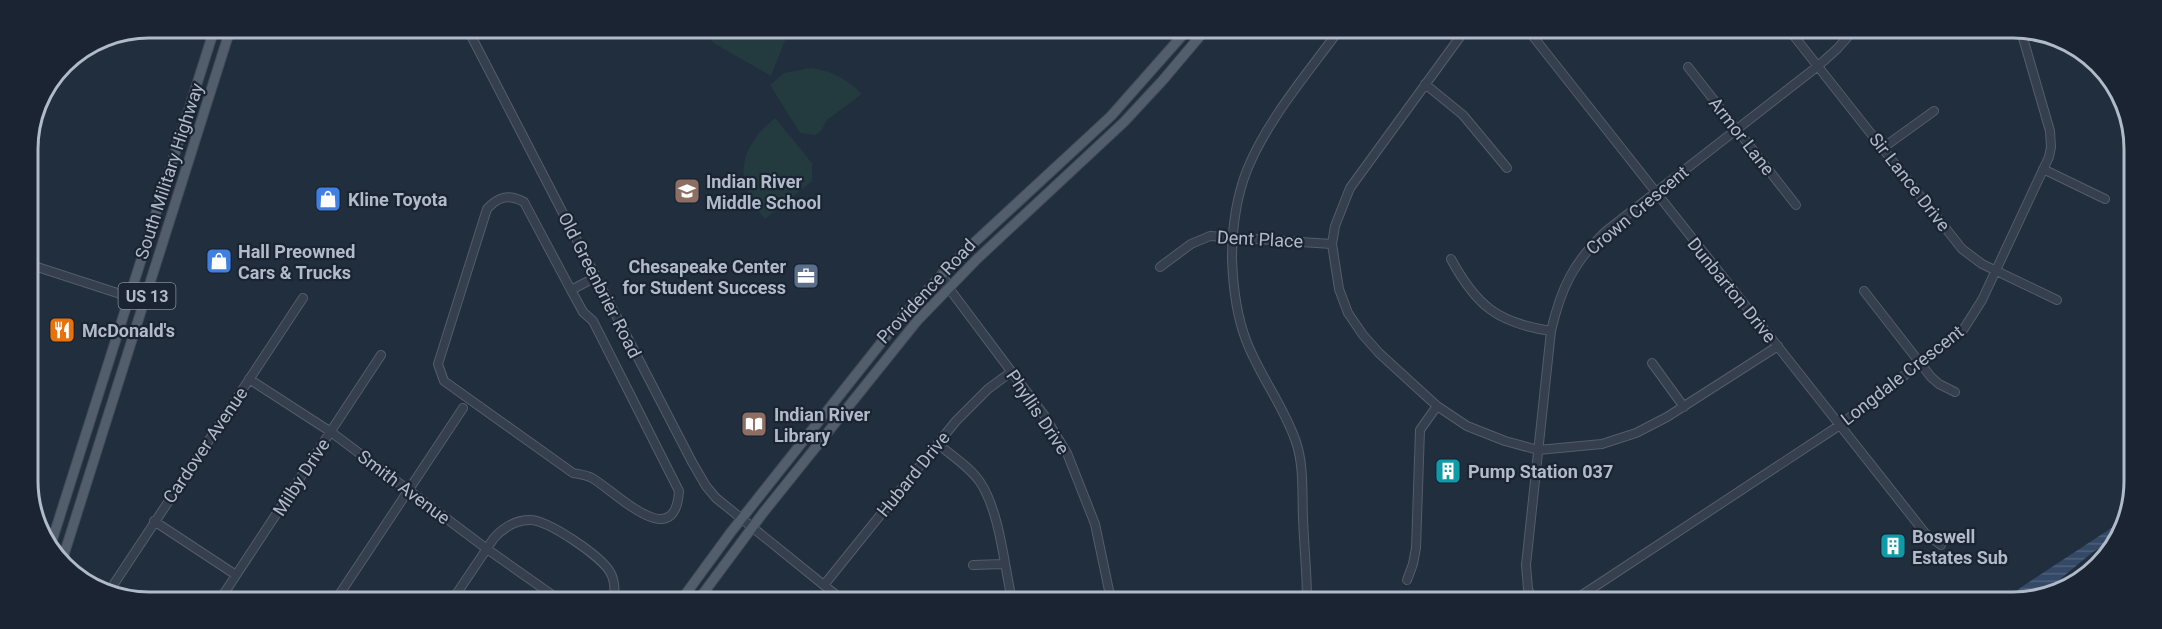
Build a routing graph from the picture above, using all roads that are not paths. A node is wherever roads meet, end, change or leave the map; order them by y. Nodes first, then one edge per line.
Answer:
1 (212, 38) edge
2 (228, 38) edge
3 (472, 38) edge
4 (1180, 38) edge
5 (1198, 38) edge
6 (1333, 38) edge
7 (1459, 38) edge
8 (1533, 38) edge
9 (1796, 38) edge
10 (1846, 38) edge
11 (2023, 38) edge
12 (1818, 66) junction
13 (1688, 67) dead end
14 (1425, 84) junction
15 (1934, 111) dead end
16 (183, 129) junction
17 (1735, 129) junction
18 (198, 134) junction
19 (1884, 147) junction
20 (1507, 168) dead end
21 (2043, 169) junction
22 (1655, 192) junction
23 (2105, 199) dead end
24 (1796, 206) dead end
25 (1232, 237) junction
26 (1332, 244) junction
27 (1451, 259) dead end
28 (38, 267) edge
29 (1160, 267) dead end
30 (1996, 270) junction
31 (942, 273) junction
32 (596, 277) junction
33 (948, 287) junction
34 (571, 290) junction
35 (1864, 291) dead end
36 (129, 296) junction
37 (303, 298) dead end
38 (2057, 300) dead end
39 (145, 302) junction
40 (1551, 331) junction
41 (1778, 346) junction
42 (381, 355) dead end
43 (1652, 363) dead end
44 (1920, 363) junction
45 (1011, 372) junction
46 (249, 379) junction
47 (1954, 392) dead end
48 (1437, 406) junction
49 (1684, 407) junction
50 (463, 408) dead end
51 (1840, 425) junction
52 (330, 432) junction
53 (939, 444) junction
54 (1538, 450) junction
55 (408, 490) junction
56 (741, 519) junction
57 (154, 521) junction
58 (752, 528) junction
59 (53, 538) edge
60 (1941, 545) dead end
61 (487, 549) junction
62 (65, 553) edge
63 (1004, 564) junction
64 (973, 565) dead end
65 (236, 575) junction
66 (1407, 579) dead end
67 (113, 585) edge
68 (824, 585) junction
69 (1109, 591) edge
70 (1307, 591) edge
71 (1529, 591) edge
72 (1588, 591) edge
73 (225, 592) edge
74 (341, 592) edge
75 (458, 592) edge
76 (548, 592) edge
77 (614, 592) edge
78 (687, 592) edge
79 (704, 592) edge
80 (833, 592) edge
81 (1010, 592) edge

1 - 16 main road, South Military Highway / US 13
2 - 18 main road, South Military Highway / US 13
3 - 32 street, Old Greenbrier Road
4 - 31 main road, Providence Road
5 - 33 main road, Providence Road
6 - 25 street
7 - 14 street
8 - 22 street, Dunbarton Drive
9 - 12 street, Sir Lance Drive
10 - 12 street, Crown Crescent
11 - 21 street, Longdale Crescent
12 - 17 street, Crown Crescent
12 - 19 street, Sir Lance Drive
13 - 17 street, Armor Lane
14 - 20 street
14 - 26 street
15 - 19 street
16 - 18 street
16 - 36 main road, South Military Highway / US 13
17 - 22 street, Crown Crescent
17 - 24 street, Armor Lane
18 - 39 main road, South Military Highway / US 13
19 - 30 street, Sir Lance Drive
21 - 23 street
21 - 30 street, Longdale Crescent
22 - 40 street, Crown Crescent
22 - 41 street, Dunbarton Drive
25 - 26 street, Dent Place
25 - 29 street, Dent Place
25 - 70 street
26 - 48 street
27 - 40 street
28 - 36 street
30 - 38 street, Sir Lance Drive
30 - 44 street, Longdale Crescent
31 - 33 street, Phyllis Drive
31 - 56 main road, Providence Road
32 - 34 street
32 - 56 street, Old Greenbrier Road
33 - 45 street, Phyllis Drive
33 - 58 main road, Providence Road
34 - 34 street
35 - 44 street
36 - 39 street
36 - 59 main road, South Military Highway / US 13
37 - 46 street, Cardover Avenue
39 - 62 main road, South Military Highway / US 13
40 - 54 street, Crown Crescent
41 - 49 street
41 - 51 street, Dunbarton Drive
42 - 52 street, Milby Drive
43 - 49 street
44 - 47 street
44 - 51 street, Longdale Crescent
45 - 53 street, Hubard Drive
45 - 69 street, Phyllis Drive
46 - 52 street, Smith Avenue
46 - 57 street, Cardover Avenue
48 - 54 street
48 - 66 street
49 - 54 street
50 - 55 street
51 - 60 street, Dunbarton Drive
51 - 72 street, Longdale Crescent
52 - 55 street, Smith Avenue
52 - 65 street, Milby Drive
53 - 63 street
53 - 68 street, Hubard Drive
54 - 71 street, Crown Crescent
55 - 61 street, Smith Avenue
55 - 74 street
56 - 58 street, Old Greenbrier Road
56 - 78 main road, Providence Road
57 - 65 street
57 - 67 street, Cardover Avenue
58 - 68 street, Old Greenbrier Road
58 - 79 main road, Providence Road
61 - 75 street
61 - 76 street, Smith Avenue
61 - 77 street
63 - 64 street
63 - 81 street
65 - 73 street, Milby Drive
68 - 80 street, Old Greenbrier Road

